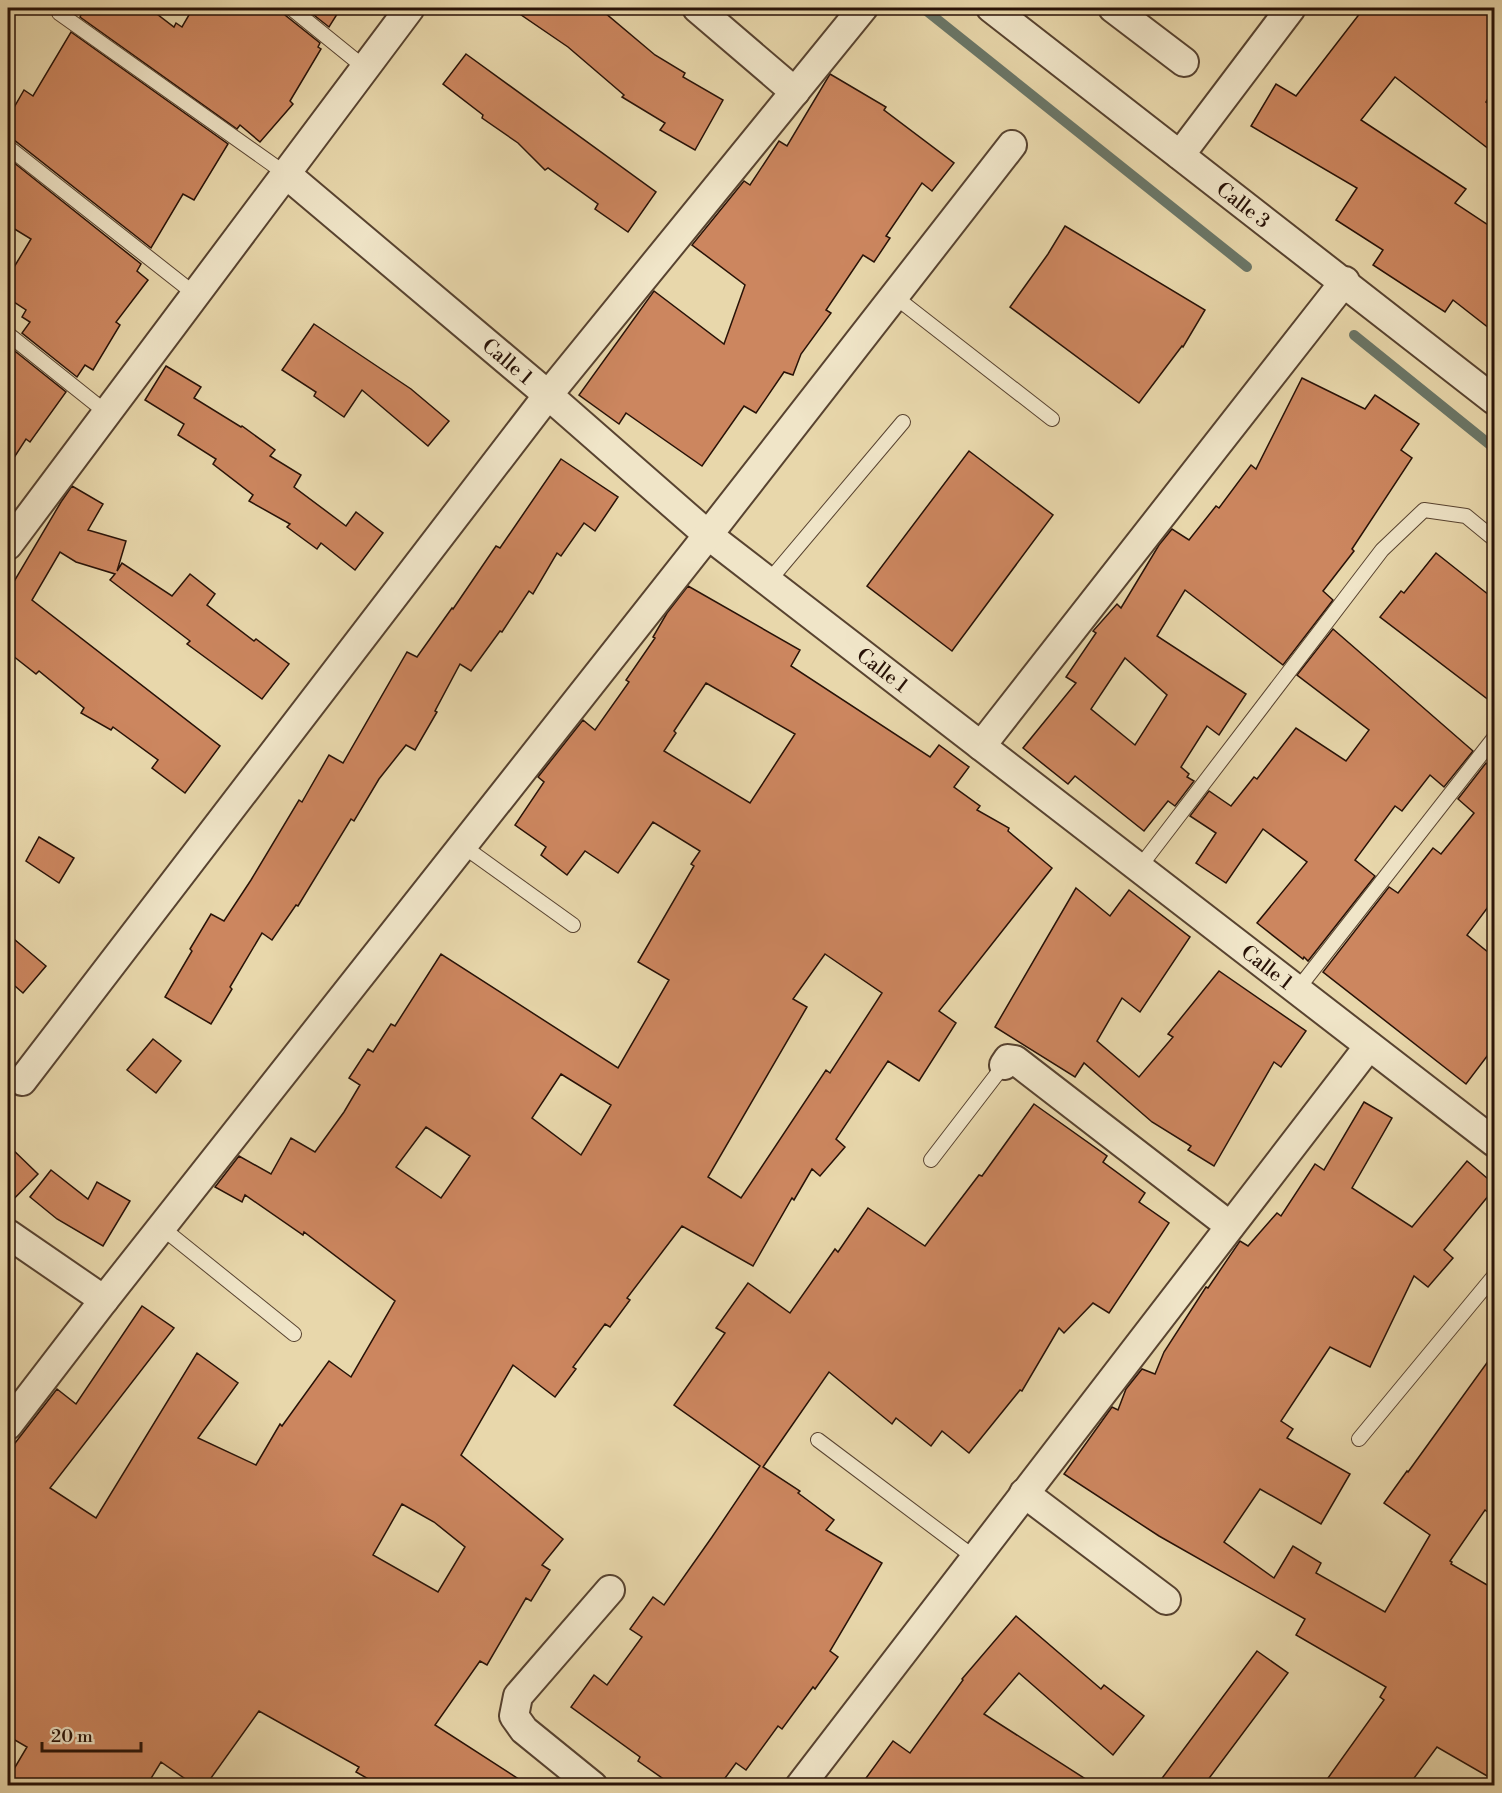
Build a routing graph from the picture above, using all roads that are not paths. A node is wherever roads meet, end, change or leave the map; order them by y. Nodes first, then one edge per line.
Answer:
1 (291, 8) edge
2 (410, 8) edge
3 (697, 8) edge
4 (863, 8) edge
5 (991, 8) edge
6 (1113, 8) edge
7 (1291, 8) edge
8 (58, 13) dead end
9 (1184, 62) dead end
10 (365, 68) junction
11 (795, 92) junction
12 (1012, 145) dead end
13 (8, 147) edge
14 (1180, 155) junction
15 (286, 174) junction
16 (1345, 281) junction
17 (196, 295) junction
18 (894, 296) junction
19 (8, 334) edge
20 (548, 395) junction
21 (1494, 400) edge
22 (106, 413) junction
23 (1052, 418) dead end
24 (903, 422) dead end
25 (15, 530) edge
26 (708, 536) junction
27 (1494, 539) edge
28 (768, 582) junction
29 (1494, 738) edge
30 (981, 746) junction
31 (463, 846) junction
32 (1139, 868) junction
33 (573, 925) dead end
34 (1296, 990) junction
35 (1369, 1046) junction
36 (1004, 1065) joint
37 (22, 1081) dead end
38 (1492, 1134) edge
39 (931, 1160) dead end
40 (1230, 1226) junction
41 (161, 1227) junction
42 (8, 1234) edge
43 (1494, 1276) edge
44 (104, 1300) junction
45 (294, 1334) dead end
46 (8, 1425) edge
47 (1359, 1439) dead end
48 (818, 1440) dead end
49 (1024, 1494) junction
50 (975, 1558) junction
51 (610, 1590) dead end
52 (1166, 1600) dead end
53 (593, 1785) edge
54 (800, 1785) edge

1 - 10 lane
2 - 10 street
3 - 11 street
4 - 11 street
5 - 14 street, Calle 3
6 - 9 street
7 - 14 street
8 - 15 lane
10 - 15 street
11 - 20 street
12 - 18 street
13 - 17 lane
14 - 16 street, Calle 3
15 - 17 street
15 - 20 street, Calle 1
16 - 21 street, Calle 3
16 - 30 street
17 - 22 street
18 - 23 lane
18 - 26 street
19 - 22 lane
20 - 26 street, Calle 1
20 - 37 street
22 - 25 street
24 - 28 lane
26 - 28 street, Calle 1
26 - 31 street
27 - 32 lane
28 - 30 street, Calle 1
29 - 34 lane
30 - 32 street, Calle 1
31 - 33 lane
31 - 41 street
32 - 34 street, Calle 1
34 - 35 street, Calle 1
35 - 38 street, Calle 1
35 - 40 street
36 - 39 lane
36 - 40 street
40 - 49 street
41 - 44 street
41 - 45 lane
42 - 44 street
43 - 47 lane
44 - 46 street
48 - 50 lane
49 - 50 street
49 - 52 street
50 - 54 street
51 - 53 street

